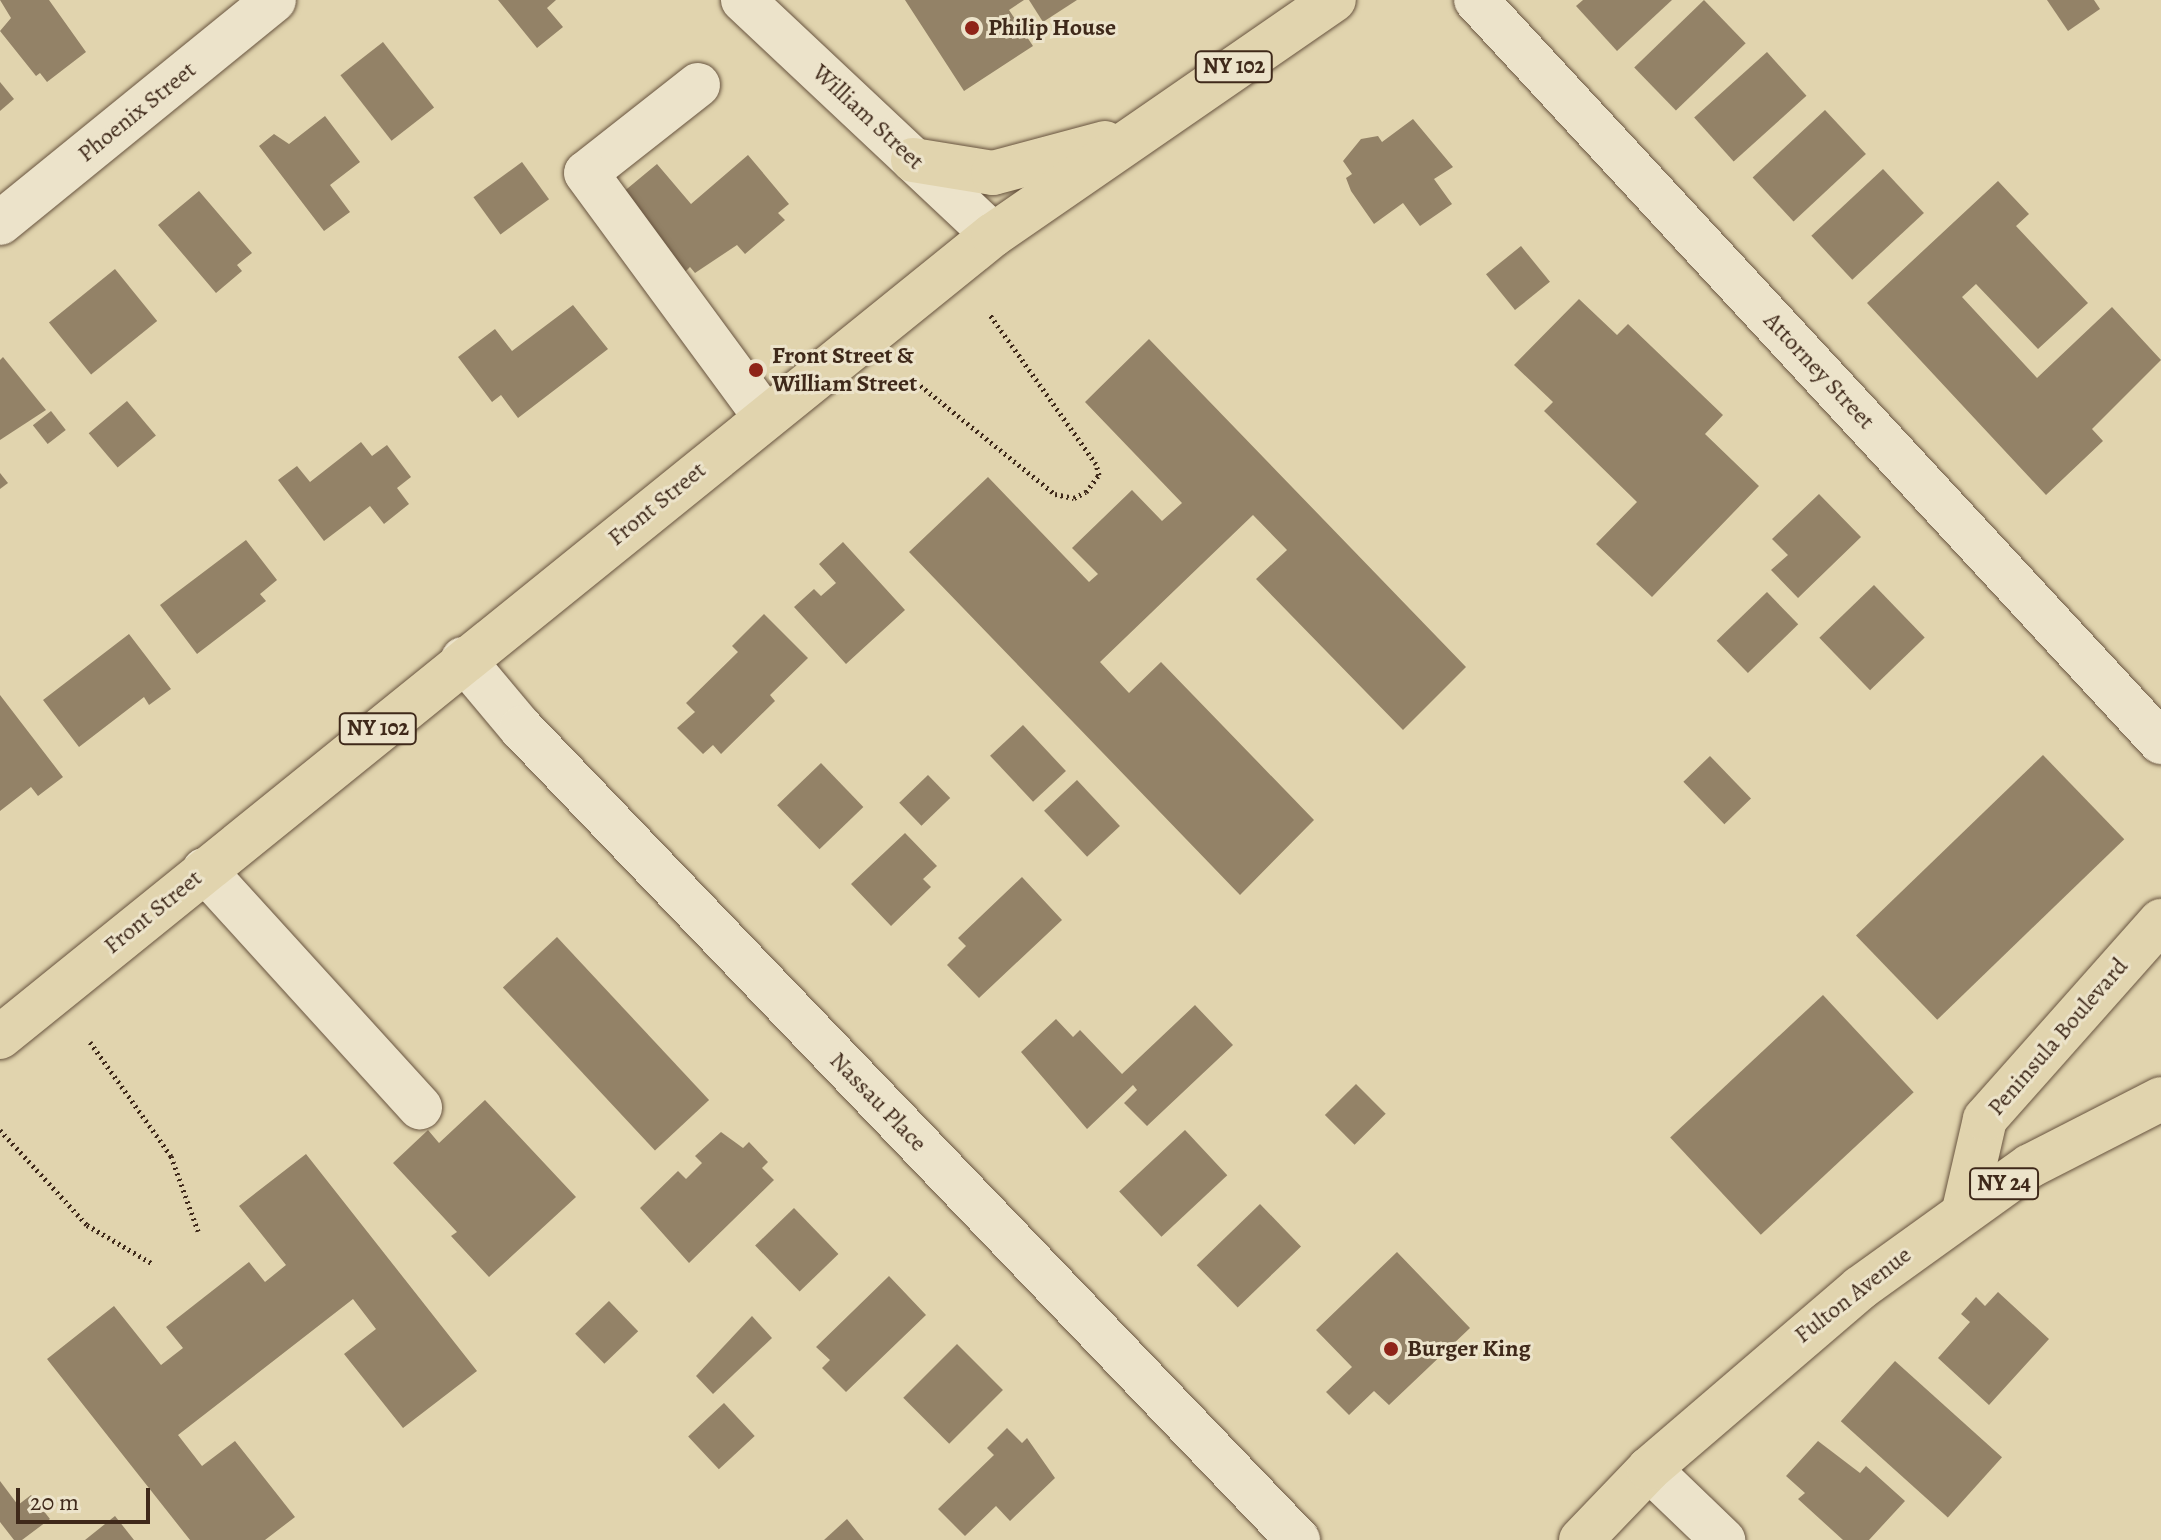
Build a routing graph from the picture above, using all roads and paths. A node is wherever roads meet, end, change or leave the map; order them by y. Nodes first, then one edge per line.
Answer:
1 (274, 0) edge
2 (743, 0) edge
3 (1476, 0) edge
4 (1326, 2) edge
5 (698, 85) dead end
6 (1135, 135) junction
7 (913, 160) junction
8 (0, 223) edge
9 (993, 235) junction
10 (990, 315) dead end
11 (911, 378) dead end
12 (765, 417) junction
13 (463, 659) junction
14 (2161, 742) edge
15 (204, 870) junction
16 (2161, 921) edge
17 (0, 1037) edge
18 (90, 1042) dead end
19 (2161, 1099) edge
20 (420, 1107) dead end
21 (0, 1130) edge
22 (1964, 1210) junction
23 (198, 1231) dead end
24 (153, 1264) dead end
25 (1649, 1469) junction
26 (1298, 1540) edge
27 (1581, 1540) edge
28 (1723, 1540) edge

1 - 8 street, Phoenix Street
2 - 7 street, William Street
3 - 14 street, Attorney Street
4 - 6 main road, Front Street / NY 102
5 - 12 street
6 - 7 main road
6 - 9 main road, Front Street / NY 102
7 - 9 street, William Street
9 - 12 main road, Front Street / NY 102
10 - 11 path
12 - 13 main road, Front Street / NY 102
13 - 15 main road, Front Street / NY 102
13 - 26 street, Nassau Place
15 - 17 main road, Front Street / NY 102
15 - 20 street
16 - 22 main road, Peninsula Boulevard
18 - 23 path
19 - 22 main road, Fulton Avenue / NY 24
21 - 24 path
22 - 25 main road, Fulton Avenue / NY 24
25 - 27 main road, Fulton Avenue / NY 24
25 - 28 street

